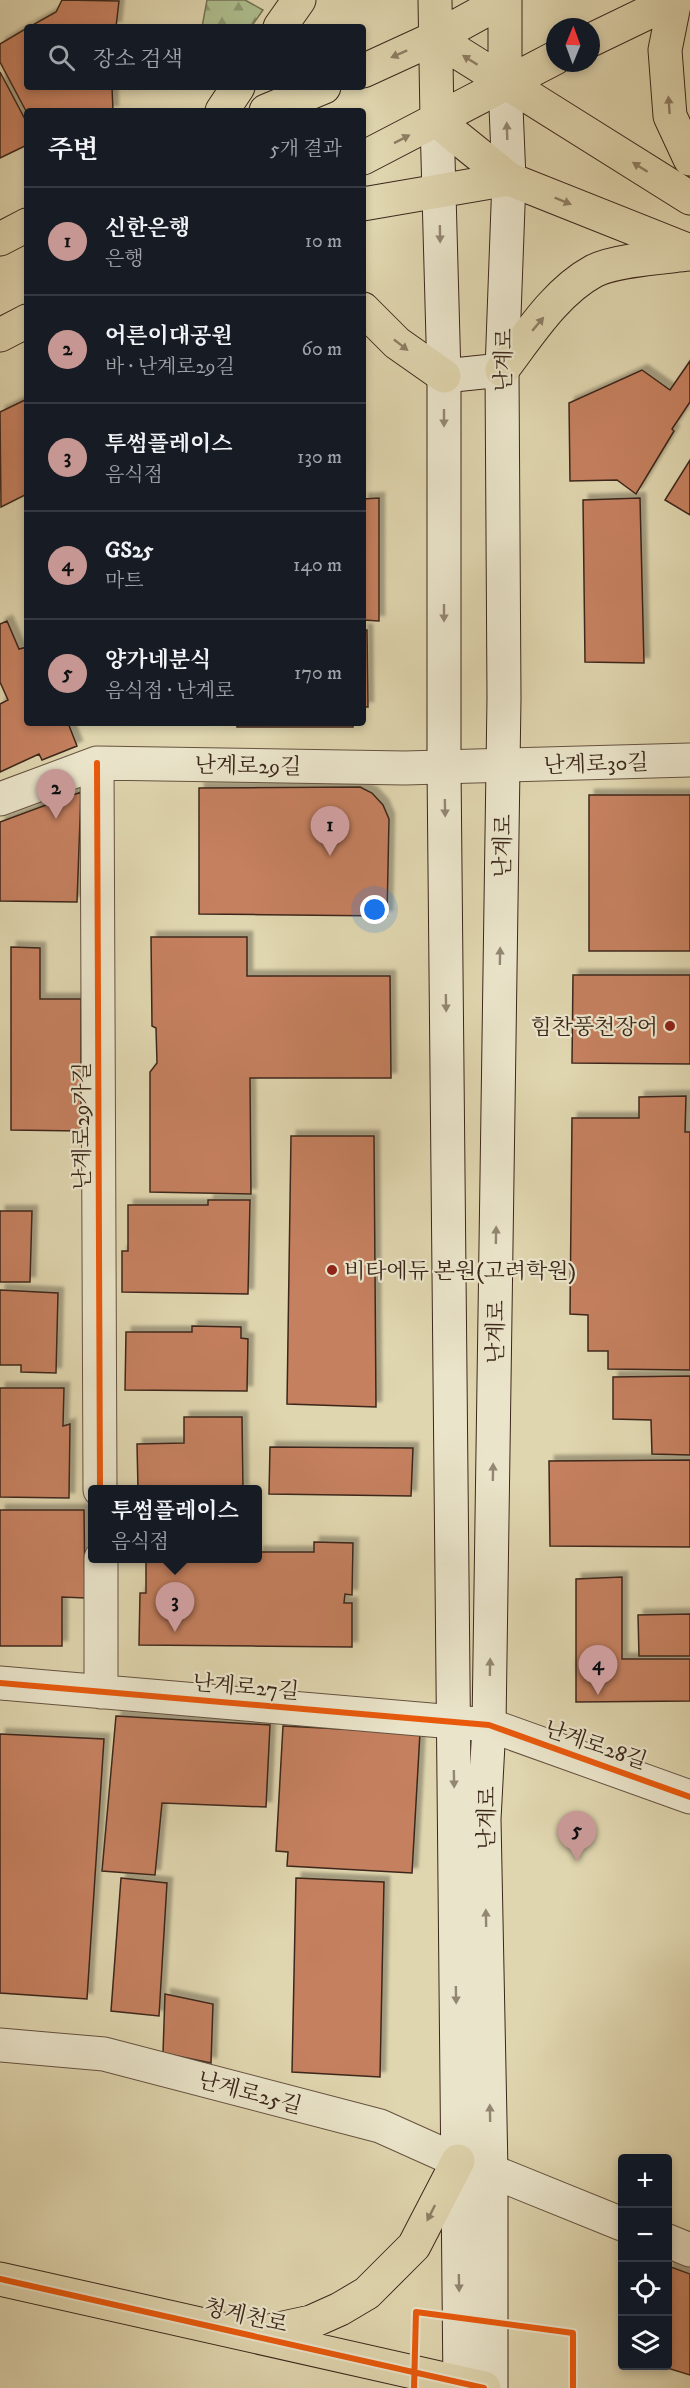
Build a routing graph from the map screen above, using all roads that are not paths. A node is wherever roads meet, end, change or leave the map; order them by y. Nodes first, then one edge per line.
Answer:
1 (299, 0) edge
2 (435, 0) edge
3 (505, 0) edge
4 (674, 0) edge
5 (282, 24) edge
6 (600, 36) edge
7 (435, 38) junction
8 (546, 62) edge
9 (366, 70) edge
10 (505, 83) junction
11 (236, 90) edge
12 (317, 90) edge
13 (224, 108) edge
14 (273, 108) edge
15 (436, 121) junction
16 (366, 156) edge
17 (690, 159) edge
18 (509, 179) junction
19 (439, 191) junction
20 (690, 198) edge
21 (366, 203) edge
22 (24, 226) edge
23 (0, 238) edge
24 (690, 253) edge
25 (366, 312) edge
26 (24, 322) edge
27 (0, 334) edge
28 (501, 370) junction
29 (444, 376) junction
30 (690, 760) edge
31 (97, 763) junction
32 (503, 765) junction
33 (444, 767) junction
34 (0, 798) edge
35 (100, 1485) edge
36 (101, 1563) edge
37 (0, 1683) edge
38 (101, 1692) junction
39 (453, 1721) junction
40 (489, 1725) junction
41 (690, 1797) edge
42 (0, 2045) edge
43 (458, 2161) junction
44 (491, 2171) junction
45 (618, 2222) edge
46 (672, 2243) edge
47 (690, 2250) edge
48 (0, 2279) edge
49 (252, 2334) junction
50 (474, 2387) edge

1 - 5 main road
2 - 7 main road
3 - 7 main road
3 - 10 main road
4 - 6 main road
17 -> 4 main road
7 -> 9 main road
10 -> 7 main road
7 - 15 main road
8 - 10 main road
10 - 15 main road
18 -> 10 main road, 난계로
20 -> 10 main road
11 - 13 main road
12 - 14 main road
16 -> 15 main road
15 - 18 main road
15 - 19 main road, 난계로
18 - 19 main road
18 -> 24 main road
18 - 28 main road, 난계로
19 - 21 main road
19 -> 29 main road, 난계로
22 - 23 main road
28 -> 24 main road
25 -> 29 main road
26 - 27 main road
28 - 29 main road
28 - 32 main road, 난계로
29 -> 33 main road, 난계로
30 - 32 main road, 난계로30길
31 - 33 main road, 난계로29길
31 - 34 main road, 난계로29길
31 - 35 main road, 난계로29가길
32 - 33 main road, 난계로29길
40 -> 32 main road, 난계로
33 -> 39 main road, 난계로
36 - 38 main road
37 - 38 main road, 난계로27길
38 - 39 main road, 난계로27길
39 - 40 main road, 난계로27길
39 -> 43 main road, 난계로
40 - 41 main road, 난계로28길
44 -> 40 main road, 난계로
42 - 43 main road, 난계로25길
43 - 44 main road, 난계로25길
43 -> 49 main road
43 -> 50 main road, 난계로
44 - 45 main road, 난계로25길
44 - 50 main road, 난계로
46 - 47 main road
48 - 49 main road, 청계천로
49 - 50 main road, 청계천로

